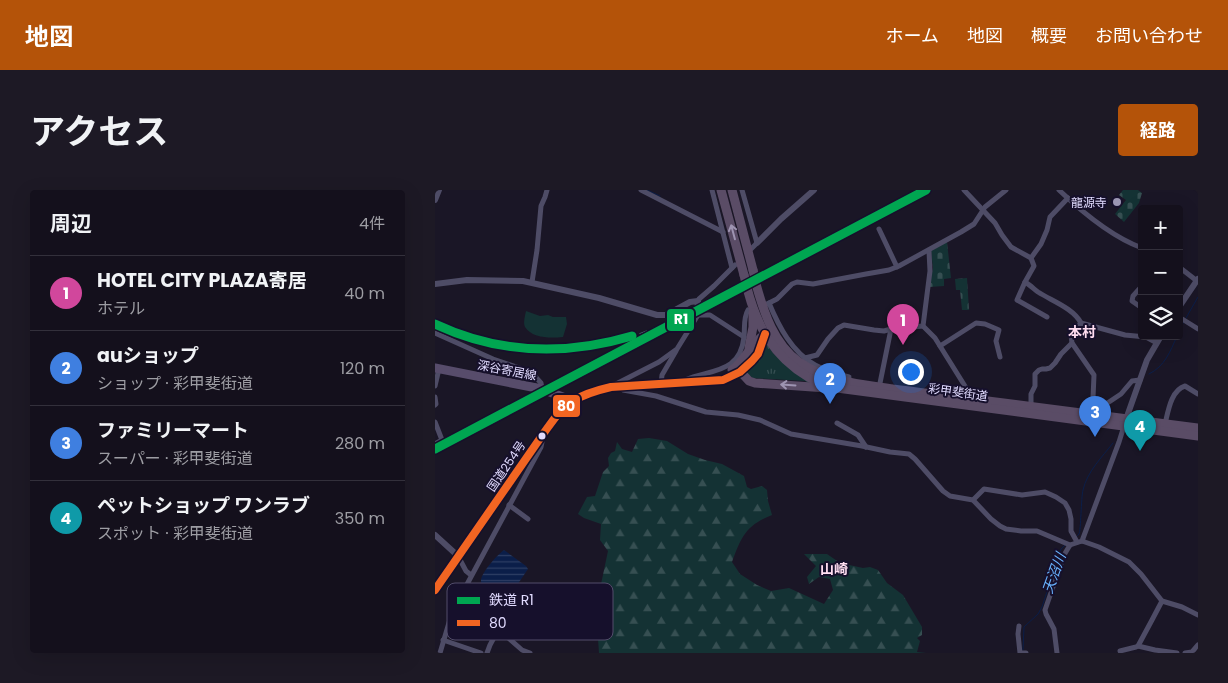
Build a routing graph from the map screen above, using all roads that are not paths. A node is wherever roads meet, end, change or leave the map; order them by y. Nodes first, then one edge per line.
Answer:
1 (439, 190) edge
2 (547, 190) edge
3 (641, 190) edge
4 (712, 190) edge
5 (721, 190) edge
6 (732, 190) edge
7 (742, 190) edge
8 (814, 190) edge
9 (964, 190) edge
10 (1006, 190) edge
11 (1063, 191) edge
12 (1068, 198) junction
13 (435, 200) edge
14 (983, 210) junction
15 (879, 228) dead end
16 (723, 232) junction
17 (757, 243) junction
18 (1138, 246) edge
19 (751, 249) dead end
20 (929, 251) junction
21 (1031, 258) junction
22 (897, 267) junction
23 (1183, 270) edge
24 (1197, 280) edge
25 (532, 282) junction
26 (1025, 282) junction
27 (435, 284) edge
28 (1138, 290) edge
29 (698, 300) junction
30 (1183, 301) edge
31 (1138, 305) edge
32 (750, 307) junction
33 (698, 316) junction
34 (1047, 317) dead end
35 (1183, 320) edge
36 (1081, 323) junction
37 (923, 326) junction
38 (891, 329) junction
39 (1198, 329) edge
40 (769, 332) junction
41 (435, 333) edge
42 (745, 336) junction
43 (1159, 340) edge
44 (1073, 343) junction
45 (1157, 343) junction
46 (940, 346) junction
47 (677, 349) junction
48 (749, 350) junction
49 (1000, 357) dead end
50 (805, 358) junction
51 (437, 368) edge
52 (738, 370) junction
53 (831, 375) junction
54 (1140, 380) junction
55 (678, 383) junction
56 (661, 384) junction
57 (435, 386) edge
58 (622, 386) junction
59 (611, 387) junction
60 (837, 388) junction
61 (542, 389) junction
62 (878, 390) junction
63 (1198, 394) edge
64 (435, 397) edge
65 (573, 401) junction
66 (974, 403) junction
67 (435, 404) edge
68 (1031, 407) junction
69 (1097, 412) junction
70 (435, 422) edge
71 (837, 423) dead end
72 (1125, 423) junction
73 (1165, 424) junction
74 (1198, 428) edge
75 (1198, 436) edge
76 (541, 437) junction
77 (435, 444) edge
78 (866, 447) junction
79 (973, 500) junction
80 (509, 505) junction
81 (528, 519) dead end
82 (435, 535) edge
83 (1080, 542) junction
84 (1070, 545) junction
85 (458, 556) junction
86 (471, 575) junction
87 (467, 583) edge
88 (435, 590) edge
89 (1162, 601) junction
90 (1198, 615) edge
91 (1019, 626) dead end
92 (447, 628) edge
93 (443, 640) junction
94 (492, 640) edge
95 (511, 640) edge
96 (1198, 645) edge
97 (1138, 646) junction
98 (1120, 651) dead end
99 (440, 653) edge
100 (481, 653) edge
101 (487, 653) edge
102 (530, 653) edge
103 (1026, 653) edge
104 (1057, 653) edge
105 (1177, 653) edge
106 (1185, 653) edge

1 - 13 street
2 - 25 street
3 - 16 street
4 - 16 street
32 -> 5 highway, 彩甲斐街道, bridge
6 - 40 highway, 彩甲斐街道, bridge
7 - 17 street
8 - 17 street
9 - 14 street
10 - 14 street
11 - 12 street
12 - 18 street
12 - 21 street
14 - 20 street
14 - 21 street
15 - 22 street
16 - 29 street
17 - 19 street
20 - 22 street
20 - 37 street
21 - 26 street
22 - 50 street
23 - 24 street
24 - 30 street
25 - 27 street
25 - 29 street
26 - 34 street
26 - 36 street
28 - 31 street
29 - 33 street
32 - 40 highway, 彩甲斐街道
32 - 42 street
32 - 48 highway
33 - 42 street
33 - 47 street
35 - 39 street
36 - 44 street
36 - 45 street
37 - 38 street
37 - 46 street
38 - 50 street
38 - 62 street
40 - 48 highway
40 - 52 highway, 国道254号
40 - 53 highway, 彩甲斐街道
40 - 60 highway, 彩甲斐街道
41 - 61 street
42 - 55 street
43 - 45 street
44 - 68 street
44 - 69 street
45 - 54 street
46 - 49 street
46 - 66 street
47 - 56 street
47 - 59 street
48 - 52 highway
50 - 53 street
51 - 57 street
51 - 61 main road, 深谷寄居線
52 - 55 highway, 国道254号
60 -> 52 highway
53 - 62 highway, 彩甲斐街道
54 - 69 street
54 - 72 street
55 - 56 highway, 国道254号
56 - 58 highway, 国道254号
58 - 59 highway, 国道254号
58 - 78 street
59 - 65 highway, 国道254号
60 - 62 highway, 彩甲斐街道
61 - 65 main road, 深谷寄居線
62 - 66 highway, 彩甲斐街道
63 - 73 street
64 - 67 street
65 - 76 highway, 国道254号
66 - 68 highway, 彩甲斐街道
66 - 72 highway, 彩甲斐街道
68 - 69 highway, 彩甲斐街道
69 - 72 highway, 彩甲斐街道
70 - 77 street
71 - 78 street
72 - 73 highway, 彩甲斐街道
72 - 75 highway, 彩甲斐街道
72 - 83 street
73 - 74 highway, 彩甲斐街道
76 - 80 street
76 - 85 highway, 国道254号
78 - 79 street
79 - 83 street
79 - 84 street
80 - 81 street
80 - 86 street
82 - 85 street
83 - 84 street
83 - 89 street
84 - 104 street
85 - 86 street
85 - 88 highway, 国道254号
86 - 87 street
89 - 90 street
89 - 97 street
91 - 103 street
92 - 93 street
93 - 99 street
93 - 100 street
94 - 101 street
95 - 102 street
96 - 106 street
97 - 98 street
97 - 105 street

